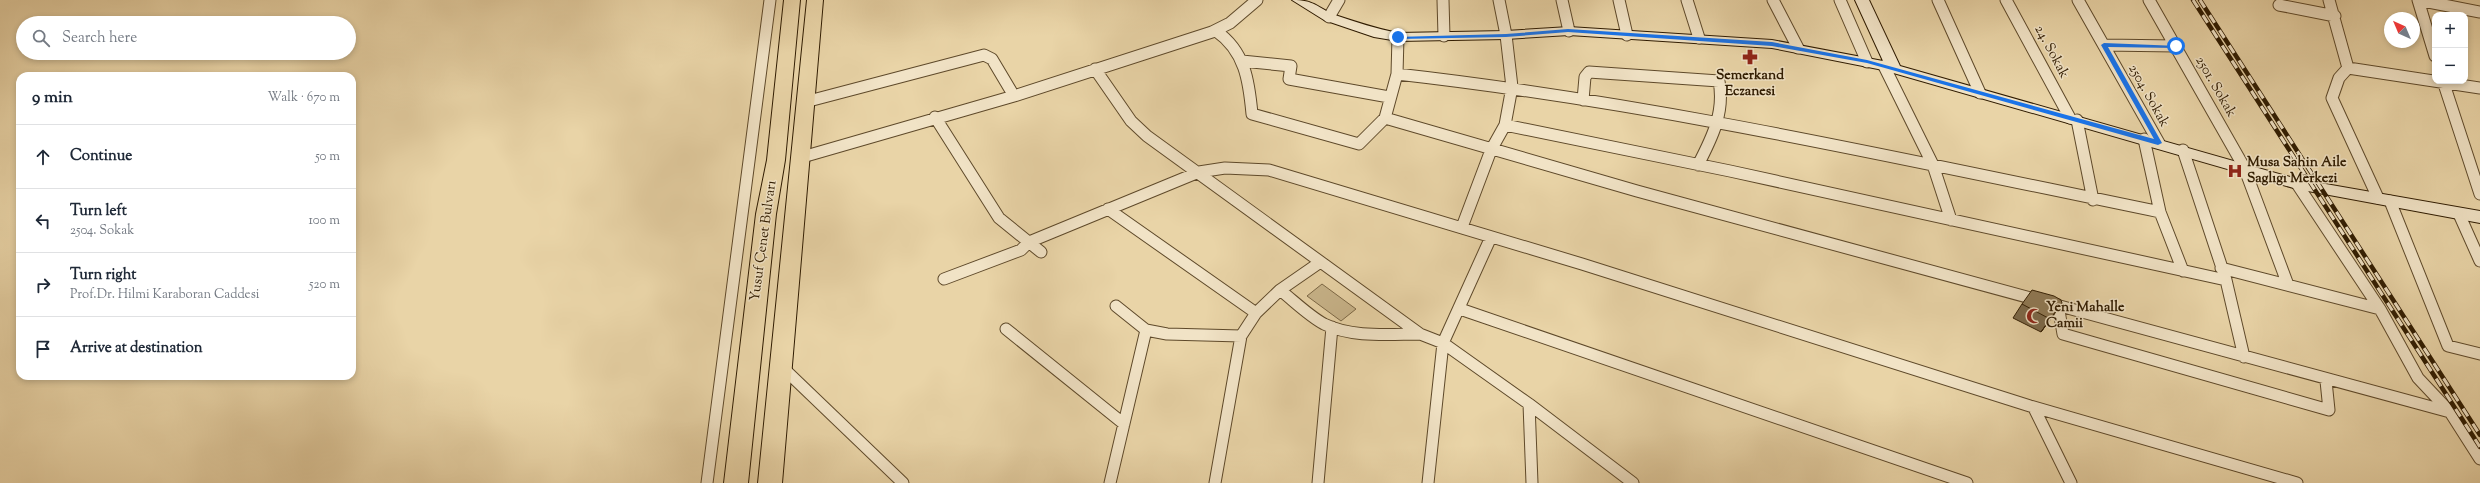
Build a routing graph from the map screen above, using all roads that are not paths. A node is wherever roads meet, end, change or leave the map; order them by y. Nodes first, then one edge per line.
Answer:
1 (770, 0) edge
2 (792, 0) edge
3 (815, 0) edge
4 (1257, 0) edge
5 (1299, 0) edge
6 (1339, 0) edge
7 (1443, 0) edge
8 (1499, 0) edge
9 (1562, 0) edge
10 (1619, 0) edge
11 (1687, 0) edge
12 (1773, 0) edge
13 (1840, 0) edge
14 (1862, 0) edge
15 (1938, 0) edge
16 (2006, 0) edge
17 (2078, 0) edge
18 (2149, 0) edge
19 (2329, 0) edge
20 (2418, 0) edge
21 (2279, 6) dead end
22 (2480, 12) edge
23 (2335, 16) junction
24 (1329, 17) junction
25 (1216, 30) junction
26 (1568, 31) junction
27 (1627, 35) junction
28 (1444, 36) junction
29 (1506, 36) junction
30 (1398, 37) junction
31 (1699, 38) junction
32 (2104, 45) junction
33 (2176, 46) junction
34 (1798, 48) junction
35 (2433, 48) edge
36 (1242, 61) junction
37 (1867, 62) junction
38 (1889, 68) junction
39 (2348, 68) junction
40 (1095, 70) junction
41 (1397, 74) junction
42 (2432, 80) edge
43 (2444, 84) edge
44 (2455, 84) edge
45 (1512, 87) junction
46 (2480, 88) edge
47 (1980, 93) junction
48 (1014, 96) junction
49 (1389, 97) junction
50 (1583, 100) junction
51 (805, 102) junction
52 (935, 117) junction
53 (1385, 118) junction
54 (2074, 119) junction
55 (1505, 125) junction
56 (1718, 125) junction
57 (2144, 139) junction
58 (2158, 143) junction
59 (1491, 150) junction
60 (2183, 150) junction
61 (799, 158) junction
62 (1698, 165) junction
63 (1933, 165) junction
64 (2244, 167) junction
65 (1199, 172) junction
66 (2297, 184) junction
67 (2480, 194) edge
68 (2093, 200) junction
69 (2384, 200) junction
70 (1108, 209) junction
71 (2160, 212) junction
72 (2459, 214) junction
73 (2480, 217) edge
74 (1951, 220) junction
75 (1462, 227) junction
76 (1492, 237) junction
77 (1028, 242) junction
78 (1041, 252) dead end
79 (2480, 260) edge
80 (1319, 263) junction
81 (2221, 268) junction
82 (2183, 271) junction
83 (944, 279) dead end
84 (2226, 280) junction
85 (2288, 285) junction
86 (1280, 290) junction
87 (2058, 305) junction
88 (1116, 306) dead end
89 (1460, 309) junction
90 (2380, 309) junction
91 (1256, 313) junction
92 (1332, 327) junction
93 (1006, 329) dead end
94 (1146, 330) junction
95 (1420, 334) junction
96 (1240, 336) junction
97 (1443, 343) junction
98 (2480, 354) edge
99 (2244, 357) junction
100 (780, 365) junction
101 (2326, 381) junction
102 (1529, 404) junction
103 (2034, 408) junction
104 (2450, 412) junction
105 (1124, 424) junction
106 (2480, 459) edge
107 (707, 483) edge
108 (736, 483) edge
109 (770, 483) edge
110 (903, 483) edge
111 (1110, 483) edge
112 (1215, 483) edge
113 (1318, 483) edge
114 (1428, 483) edge
115 (1532, 483) edge
116 (1633, 483) edge
117 (1967, 483) edge
118 (2070, 483) edge
119 (2297, 483) edge

1 - 107 street
2 - 108 highway, Yusuf Çenet Bulvarı
3 - 51 highway, Yusuf Çenet Bulvarı
4 - 25 street
5 - 24 street
6 - 24 street
7 - 28 street
8 - 29 street
9 - 26 street
10 - 27 street
11 - 31 street
12 - 34 street
13 - 37 street
14 - 38 street
15 - 47 street
16 - 54 street, 24. Sokak
17 - 32 street, 2504. Sokak
18 - 33 street, 2501. Sokak
19 - 23 street
20 - 22 street
20 - 35 street
21 - 23 street
23 - 39 street
24 - 30 street
25 - 36 street
25 - 40 street
26 - 27 street
26 - 29 street
27 - 31 street
28 - 29 street
28 - 30 street
29 - 45 street
30 - 41 street
31 - 34 street
32 - 33 street
32 - 58 street, 2504. Sokak
33 - 64 street, 2501. Sokak
34 - 37 street
36 - 49 street
36 - 53 street
37 - 38 street
38 - 47 street
38 - 63 street
39 - 42 street
39 - 69 street
40 - 48 street
40 - 65 street
41 - 45 street
41 - 49 street
43 - 67 street
44 - 46 street
45 - 50 street
45 - 55 street
47 - 54 street
48 - 51 street
48 - 52 street
49 - 53 street
50 - 56 street
50 - 56 street
51 - 61 highway, Yusuf Çenet Bulvarı
52 - 61 street
52 - 77 street
53 - 59 street
54 - 57 street
54 - 68 street, 24. Sokak
55 - 59 street
55 - 62 street
56 - 62 street
56 - 63 street
57 - 58 street
57 - 71 street
58 - 60 street
59 - 75 street
59 - 87 street
60 - 64 street
60 - 81 street
61 - 100 highway, Yusuf Çenet Bulvarı
62 - 74 street
63 - 68 street
63 - 74 street
64 - 66 street
64 - 85 street, 2501. Sokak
65 - 70 street
65 - 75 street
65 - 80 street
66 - 69 street
66 - 90 street
68 - 71 street
69 - 72 street
69 - 98 street
70 - 77 street
70 - 91 street
71 - 82 street
72 - 73 street
72 - 79 street
74 - 82 street
75 - 76 street
76 - 89 street
76 - 103 street
77 - 78 street
77 - 83 street
80 - 86 street
80 - 95 street
81 - 84 street
81 - 85 street
82 - 84 street
84 - 99 street
85 - 90 street
86 - 91 street
86 - 92 street
87 - 99 street
87 - 101 street
88 - 94 street
89 - 97 street
89 - 117 street
90 - 104 street
91 - 96 street
92 - 95 street
92 - 113 street
93 - 105 street
94 - 96 street
94 - 105 street
95 - 97 street
96 - 112 street
97 - 102 street
97 - 114 street
99 - 101 street
100 - 109 highway, Yusuf Çenet Bulvarı
100 - 110 street
101 - 104 street
102 - 115 street
102 - 116 street
103 - 118 street
103 - 119 street
104 - 106 street
105 - 111 street

